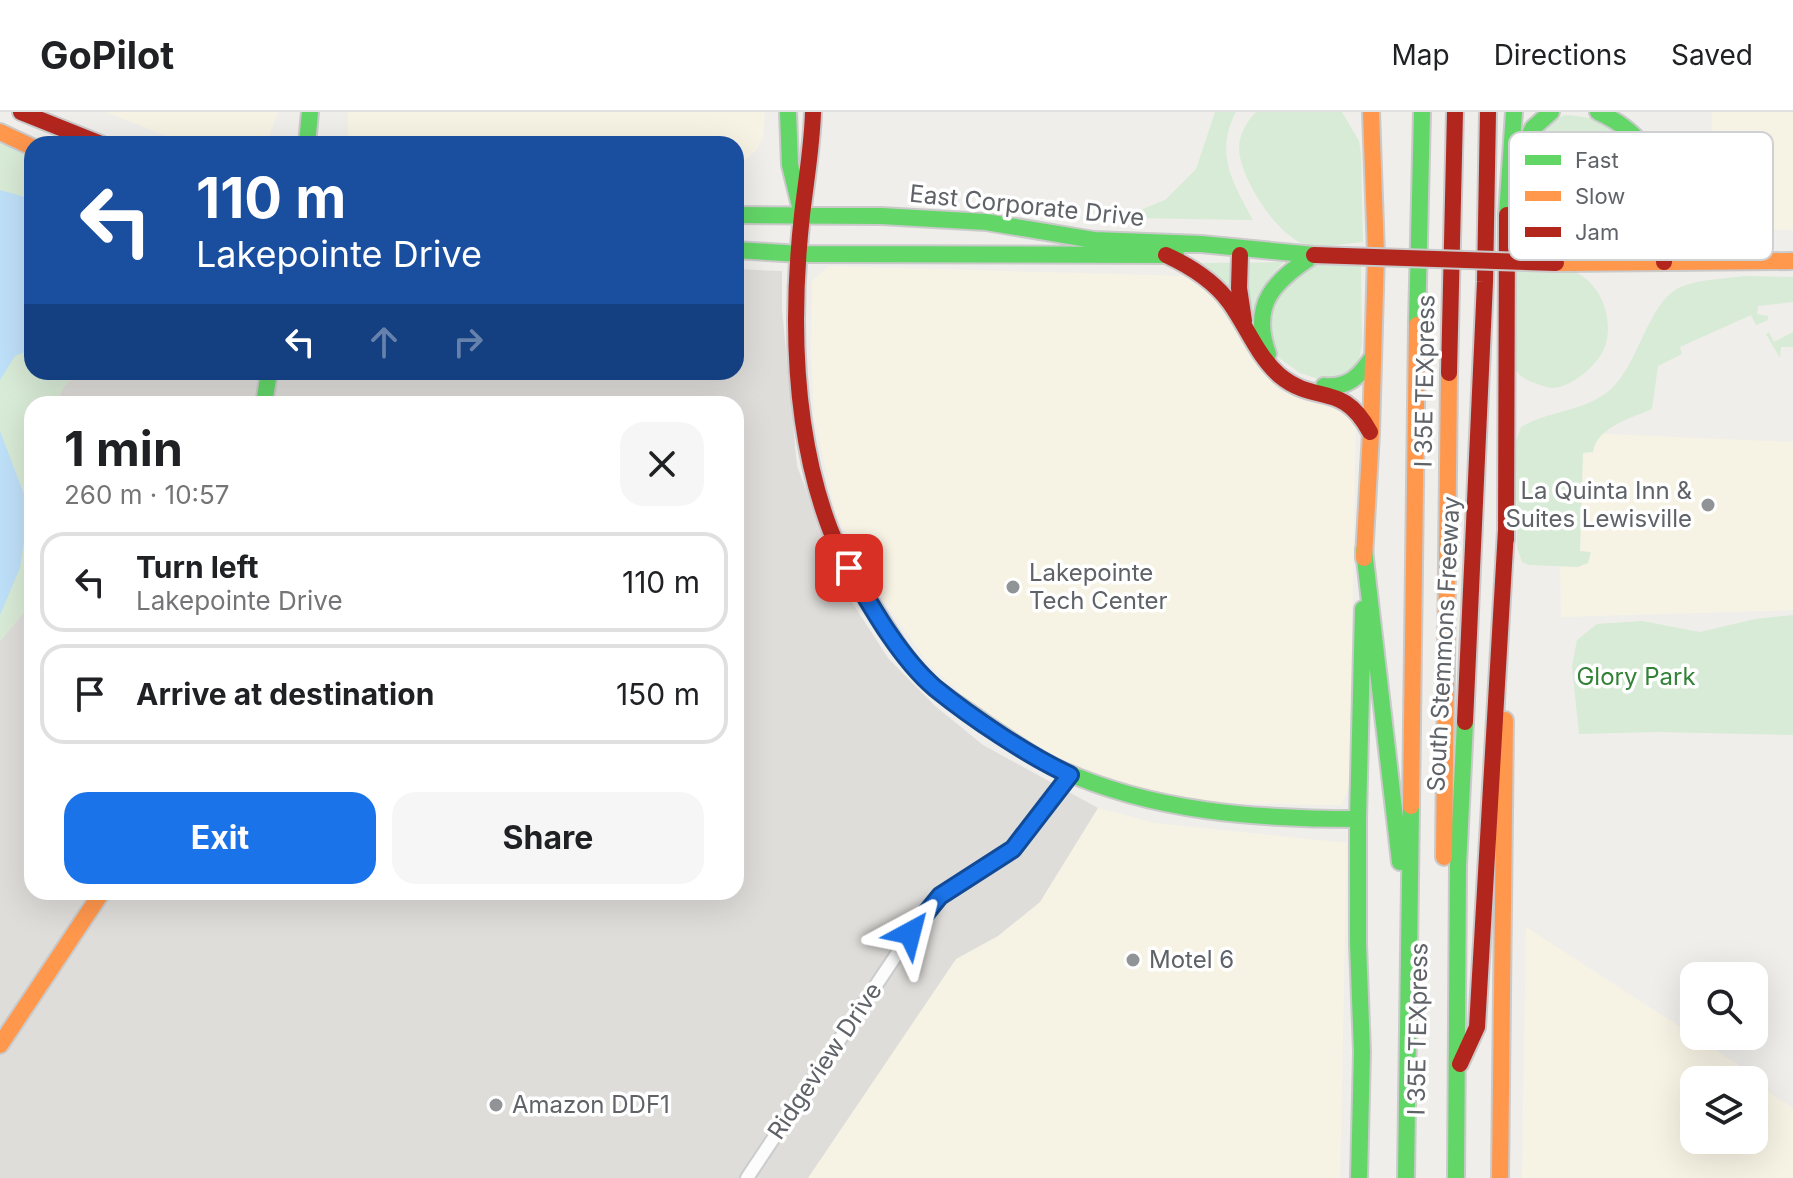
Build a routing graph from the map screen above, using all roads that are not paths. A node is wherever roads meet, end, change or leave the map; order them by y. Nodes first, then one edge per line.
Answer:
1 (21, 112) edge
2 (310, 112) edge
3 (788, 112) edge
4 (813, 112) edge
5 (1371, 112) edge
6 (1422, 112) edge
7 (1455, 112) edge
8 (1488, 112) edge
9 (1514, 112) edge
10 (1551, 112) edge
11 (1598, 112) edge
12 (1621, 112) edge
13 (0, 132) edge
14 (1513, 132) edge
15 (1530, 132) edge
16 (1633, 132) edge
17 (1643, 132) edge
18 (81, 136) edge
19 (308, 136) edge
20 (24, 143) edge
21 (1509, 179) edge
22 (744, 215) edge
23 (802, 215) junction
24 (744, 250) edge
25 (800, 254) junction
26 (1166, 255) junction
27 (1240, 255) junction
28 (1314, 255) junction
29 (1579, 260) edge
30 (1758, 261) joint
31 (1793, 261) edge
32 (1664, 262) joint
33 (1574, 263) junction
34 (1245, 327) junction
35 (1373, 357) junction
36 (1371, 433) junction
37 (1506, 530) junction
38 (1364, 550) junction
39 (1070, 775) junction
40 (1358, 819) junction
41 (97, 900) edge
42 (1410, 958) junction
43 (0, 1045) edge
44 (1456, 1072) junction
45 (747, 1178) edge
46 (1359, 1178) edge
47 (1406, 1178) edge
48 (1441, 1178) edge
49 (1456, 1178) edge
50 (1500, 1178) edge

1 - 18 main road
2 - 19 main road
3 - 23 main road
4 - 23 main road
5 - 35 main road
6 - 42 main road, South Stemmons Freeway
7 - 48 main road, I 35E TEXpress
8 - 44 main road, South Stemmons Freeway
9 - 14 main road
10 - 15 main road
11 - 16 main road
12 - 17 main road
13 - 20 main road
21 - 37 main road
22 - 23 main road, East Corporate Drive
23 - 25 main road
23 - 28 main road, East Corporate Drive
24 - 25 main road, East Corporate Drive
25 - 26 main road, East Corporate Drive
25 - 39 main road
26 - 27 main road, East Corporate Drive
26 - 34 main road
27 - 28 main road, East Corporate Drive
27 - 34 main road
28 - 33 main road, East Corporate Drive, bridge
28 - 35 main road
29 - 33 main road
30 - 31 main road, East Corporate Drive
30 - 32 main road, East Corporate Drive
32 - 33 main road, East Corporate Drive
34 - 36 main road
35 - 36 main road
36 - 38 main road
37 - 44 main road
37 - 50 main road
38 - 40 main road
38 - 42 main road
39 - 40 main road
39 - 45 street, Ridgeview Drive
40 - 46 main road
41 - 43 main road
42 - 47 main road, South Stemmons Freeway
44 - 49 main road, South Stemmons Freeway

